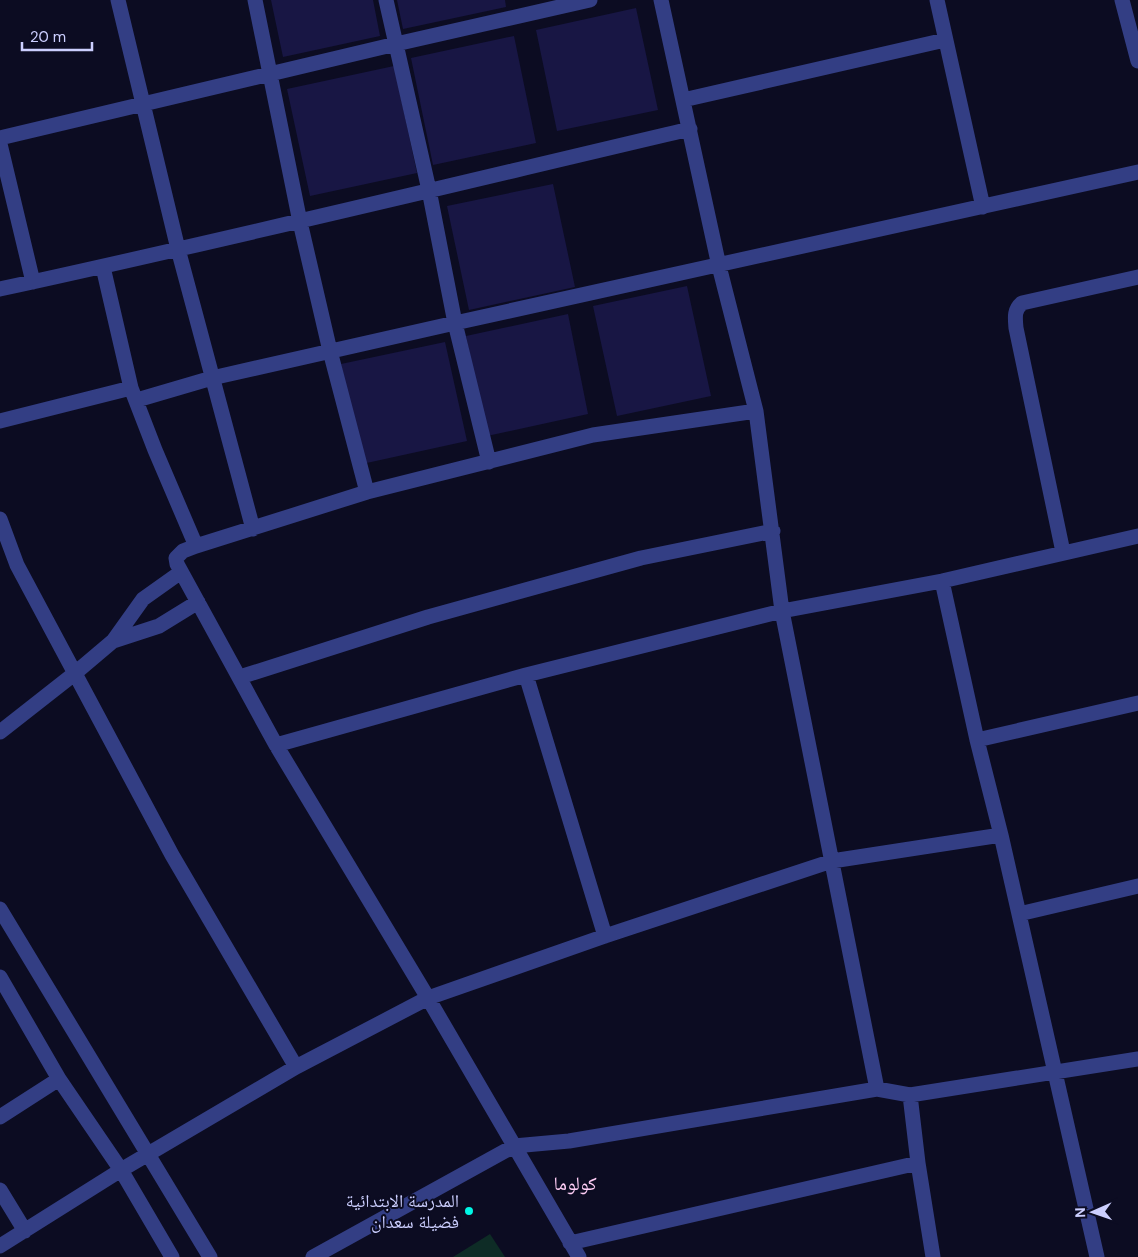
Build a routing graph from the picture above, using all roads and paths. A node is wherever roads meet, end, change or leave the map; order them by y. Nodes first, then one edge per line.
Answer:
1 (118, 0) edge
2 (255, 0) edge
3 (386, 0) edge
4 (590, 0) edge
5 (660, 0) edge
6 (936, 0) edge
7 (1122, 0) edge
8 (945, 40) junction
9 (396, 44) junction
10 (1138, 61) edge
11 (271, 73) junction
12 (683, 100) junction
13 (142, 104) junction
14 (690, 130) junction
15 (0, 138) edge
16 (0, 144) edge
17 (1138, 172) edge
18 (429, 190) junction
19 (983, 207) junction
20 (300, 222) junction
21 (178, 249) junction
22 (719, 266) junction
23 (103, 267) junction
24 (1138, 277) edge
25 (33, 282) junction
26 (0, 289) edge
27 (455, 323) junction
28 (330, 351) junction
29 (212, 378) junction
30 (134, 394) junction
31 (756, 411) junction
32 (0, 421) edge
33 (489, 462) junction
34 (367, 492) junction
35 (0, 519) edge
36 (253, 529) junction
37 (773, 530) junction
38 (1138, 536) edge
39 (196, 546) junction
40 (1063, 552) junction
41 (181, 572) junction
42 (942, 581) junction
43 (198, 602) junction
44 (782, 611) junction
45 (113, 641) junction
46 (74, 674) junction
47 (526, 675) junction
48 (240, 677) junction
49 (1138, 703) edge
50 (0, 732) edge
51 (977, 740) junction
52 (276, 745) junction
53 (1001, 835) junction
54 (832, 861) junction
55 (1138, 886) edge
56 (0, 909) edge
57 (1019, 914) junction
58 (605, 936) junction
59 (0, 977) edge
60 (428, 998) junction
61 (1138, 1059) edge
62 (296, 1067) junction
63 (1055, 1072) junction
64 (59, 1079) junction
65 (877, 1089) junction
66 (910, 1095) junction
67 (0, 1117) edge
68 (514, 1146) junction
69 (147, 1155) junction
70 (918, 1163) junction
71 (121, 1170) junction
72 (0, 1190) edge
73 (25, 1231) junction
74 (570, 1244) junction
75 (0, 1246) edge
76 (172, 1257) edge
77 (210, 1257) edge
78 (313, 1257) edge
79 (579, 1257) edge
80 (934, 1257) edge
81 (1097, 1257) edge

1 - 13 street
2 - 11 street
3 - 9 street
4 - 9 street
5 - 12 street
6 - 8 street
7 - 10 street
8 - 12 street
8 - 19 street
9 - 11 street
9 - 18 street
11 - 13 street
11 - 20 street
12 - 14 street
13 - 15 street
13 - 21 street
14 - 18 street
14 - 22 street
16 - 25 street
17 - 19 street
18 - 20 street
18 - 27 street
19 - 22 street
20 - 21 street
20 - 28 street
21 - 23 street
21 - 29 street
22 - 27 street
22 - 31 street
23 - 25 street
23 - 30 street
24 - 40 street
25 - 26 street
27 - 28 street
27 - 33 street
28 - 29 street
28 - 34 street
29 - 30 street
29 - 36 street
30 - 32 street
30 - 39 street
31 - 33 street
31 - 37 street
33 - 34 street
34 - 36 street
35 - 46 street
36 - 39 street
37 - 44 street
37 - 48 street
38 - 40 street
39 - 41 street
40 - 42 street
41 - 43 street
41 - 45 street
42 - 44 street
42 - 51 street
43 - 45 street
43 - 48 street
44 - 47 street
44 - 54 street
45 - 46 street
46 - 50 street
46 - 62 street
47 - 52 street
47 - 58 street
48 - 52 street
49 - 51 street
51 - 53 street
52 - 60 street
53 - 54 street
53 - 57 street
54 - 58 street
54 - 65 street
55 - 57 street
56 - 69 street
57 - 63 street
58 - 60 street
59 - 64 street
60 - 62 street
60 - 68 street
61 - 63 street
62 - 69 street
63 - 66 street
63 - 81 street
64 - 67 street
64 - 71 street
65 - 66 street
65 - 68 street
66 - 70 street
68 - 74 street
68 - 78 street
69 - 71 street
69 - 77 street
70 - 74 street
70 - 80 street
71 - 73 street
71 - 76 street
72 - 73 street
73 - 75 street
74 - 79 street

